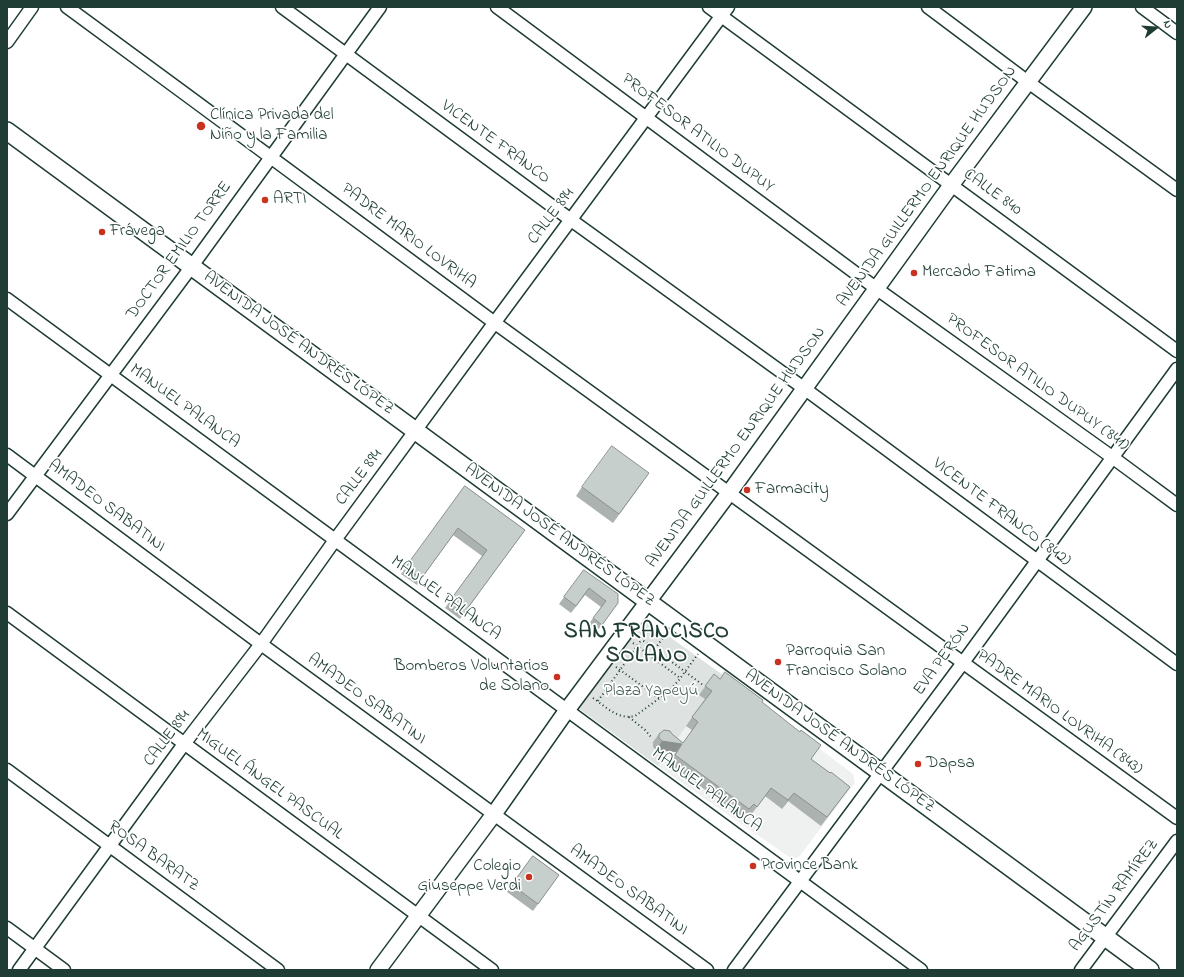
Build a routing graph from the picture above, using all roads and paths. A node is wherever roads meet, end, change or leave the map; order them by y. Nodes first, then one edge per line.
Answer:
1 (32, 7) edge
2 (67, 7) edge
3 (282, 7) edge
4 (380, 7) edge
5 (497, 7) edge
6 (710, 7) edge
7 (928, 7) edge
8 (1084, 7) edge
9 (1142, 7) edge
10 (725, 12) edge
11 (1177, 33) edge
12 (7, 42) edge
13 (346, 54) junction
14 (1028, 82) junction
15 (647, 117) junction
16 (7, 131) edge
17 (271, 156) junction
18 (952, 184) junction
19 (1177, 190) edge
20 (571, 220) junction
21 (192, 266) junction
22 (877, 289) junction
23 (7, 298) edge
24 (495, 322) junction
25 (1177, 351) edge
26 (1177, 368) edge
27 (111, 374) junction
28 (805, 389) junction
29 (416, 431) junction
30 (7, 456) edge
31 (1112, 457) junction
32 (35, 476) junction
33 (729, 493) junction
34 (1177, 505) edge
35 (7, 514) edge
36 (335, 540) junction
37 (1036, 561) junction
38 (648, 601) junction
39 (7, 613) edge
40 (675, 622) junction
41 (625, 632) junction
42 (642, 639) junction
43 (261, 644) junction
44 (705, 644) junction
45 (637, 646) junction
46 (655, 649) junction
47 (605, 659) junction
48 (962, 664) junction
49 (1177, 664) edge
50 (620, 670) junction
51 (685, 671) junction
52 (680, 678) junction
53 (703, 685) dead end
54 (582, 690) junction
55 (660, 699) junction
56 (598, 701) junction
57 (567, 710) junction
58 (629, 717) junction
59 (652, 738) dead end
60 (184, 744) junction
61 (7, 770) edge
62 (880, 773) junction
63 (494, 814) junction
64 (1177, 818) edge
65 (1177, 841) edge
66 (110, 846) junction
67 (800, 882) junction
68 (418, 916) junction
69 (7, 928) edge
70 (1105, 937) junction
71 (35, 949) junction
72 (19, 970) edge
73 (64, 970) edge
74 (278, 970) edge
75 (378, 970) edge
76 (492, 970) edge
77 (707, 970) edge
78 (734, 970) edge
79 (921, 970) edge
80 (1081, 970) edge
81 (1150, 970) edge

1 - 12 street
2 - 17 street, PADRE MARIO LOVRIHA
3 - 13 street, VICENTE FRANCO
4 - 13 street, DOCTOR EMILIO TORRE
5 - 15 street, PROFESOR ATILIO DUPUY
6 - 10 street, CALLE 840
7 - 14 street
8 - 14 street, AVENIDA GUILLERMO ENRIQUE HUDSON
9 - 11 street
10 - 15 street, CALLE 894
10 - 18 street, CALLE 840
13 - 17 street, DOCTOR EMILIO TORRE
13 - 20 street, VICENTE FRANCO
14 - 18 street, AVENIDA GUILLERMO ENRIQUE HUDSON
14 - 19 street
15 - 20 street, CALLE 894
15 - 22 street, PROFESOR ATILIO DUPUY
16 - 21 main road, AVENIDA JOSÉ ANDRÉS LÓPEZ
17 - 21 street, DOCTOR EMILIO TORRE
17 - 24 street, PADRE MARIO LOVRIHA
18 - 22 street, AVENIDA GUILLERMO ENRIQUE HUDSON
18 - 25 street, CALLE 840
20 - 24 street, CALLE 894
20 - 28 street, VICENTE FRANCO
21 - 27 street, DOCTOR EMILIO TORRE
21 - 29 main road, AVENIDA JOSÉ ANDRÉS LÓPEZ
22 - 28 street, AVENIDA GUILLERMO ENRIQUE HUDSON
22 - 31 street, PROFESOR ATILIO DUPUY (841)
23 - 27 street, MANUEL PALANCA
24 - 29 street, CALLE 894
24 - 33 street, PADRE MARIO LOVRIHA
26 - 31 street, EVA PERÓN
27 - 32 street, DOCTOR EMILIO TORRE
27 - 36 street, MANUEL PALANCA
28 - 33 street, AVENIDA GUILLERMO ENRIQUE HUDSON
28 - 37 street, VICENTE FRANCO (842)
29 - 36 street, CALLE 894
29 - 38 main road, AVENIDA JOSÉ ANDRÉS LÓPEZ
30 - 32 street, AMADEO SABATINI
31 - 34 street, PROFESOR ATILIO DUPUY (841)
31 - 37 street, EVA PERÓN
32 - 35 street, DOCTOR EMILIO TORRE
32 - 43 street, AMADEO SABATINI
33 - 38 street, AVENIDA GUILLERMO ENRIQUE HUDSON
33 - 48 street, PADRE MARIO LOVRIHA (843)
36 - 43 street, CALLE 894
36 - 57 street, MANUEL PALANCA
37 - 48 street, EVA PERÓN
37 - 49 street, VICENTE FRANCO (842)
38 - 40 main road, AVENIDA JOSÉ ANDRÉS LÓPEZ
38 - 41 street, AVENIDA GUILLERMO ENRIQUE HUDSON
39 - 60 street, MIGUEL ÁNGEL PASCUAL
40 - 44 main road, AVENIDA JOSÉ ANDRÉS LÓPEZ
40 - 46 path
41 - 42 path
41 - 45 path
41 - 47 street, AVENIDA GUILLERMO ENRIQUE HUDSON
42 - 45 path
42 - 46 path
43 - 60 street, CALLE 894
43 - 63 street, AMADEO SABATINI
44 - 51 path
44 - 62 main road, AVENIDA JOSÉ ANDRÉS LÓPEZ
45 - 50 path
45 - 52 path
46 - 51 path
47 - 50 path
47 - 54 street, AVENIDA GUILLERMO ENRIQUE HUDSON
48 - 62 street, EVA PERÓN
48 - 64 street, PADRE MARIO LOVRIHA (843)
50 - 55 path
50 - 56 path
51 - 52 path
51 - 53 path
52 - 55 path
54 - 56 path
54 - 57 street, AVENIDA GUILLERMO ENRIQUE HUDSON
55 - 58 path
56 - 58 path
57 - 63 street, AVENIDA GUILLERMO ENRIQUE HUDSON
57 - 67 street, MANUEL PALANCA
58 - 59 path
60 - 66 street, CALLE 894
60 - 68 street, MIGUEL ÁNGEL PASCUAL
61 - 66 street, ROSA BARATZ
62 - 67 street, EVA PERÓN
62 - 70 main road, AVENIDA JOSÉ ANDRÉS LÓPEZ
63 - 68 street, AVENIDA GUILLERMO ENRIQUE HUDSON
63 - 77 street, AMADEO SABATINI
65 - 70 street, AGUSTÍN RAMÍREZ
66 - 71 street, CALLE 894
66 - 74 street, ROSA BARATZ
67 - 78 street, EVA PERÓN
67 - 79 street, MANUEL PALANCA
68 - 75 street, AVENIDA GUILLERMO ENRIQUE HUDSON
68 - 76 street, MIGUEL ÁNGEL PASCUAL
69 - 71 street
70 - 80 street, AGUSTÍN RAMÍREZ
70 - 81 main road, AVENIDA JOSÉ ANDRÉS LÓPEZ
71 - 72 street, CALLE 894
71 - 73 street

